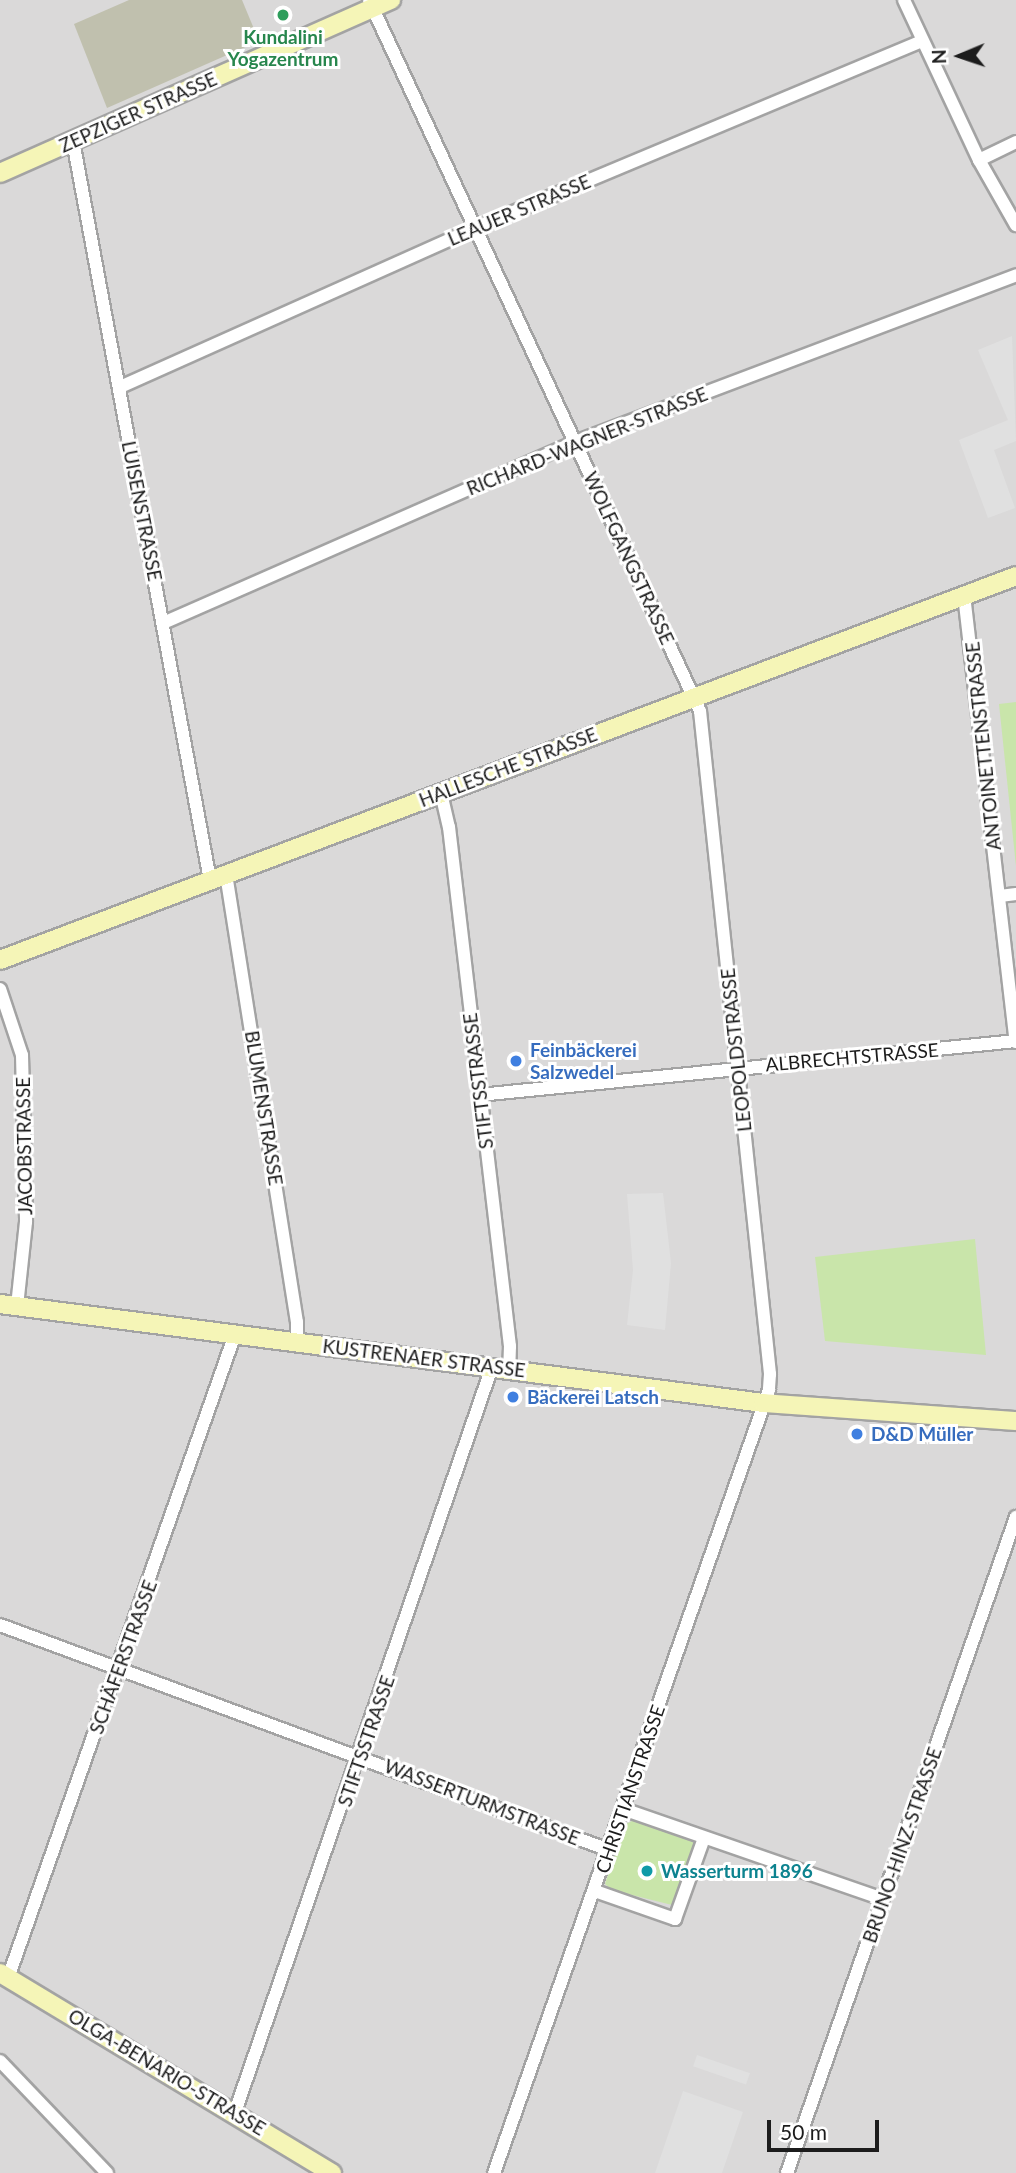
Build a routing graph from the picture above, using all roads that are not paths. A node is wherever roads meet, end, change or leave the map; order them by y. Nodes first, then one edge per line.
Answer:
1 (391, 0) edge
2 (904, 0) edge
3 (371, 4) edge
4 (922, 41) junction
5 (73, 141) junction
6 (1016, 142) edge
7 (979, 160) junction
8 (0, 173) edge
9 (1016, 225) edge
10 (475, 228) junction
11 (1016, 275) edge
12 (120, 387) junction
13 (575, 442) junction
14 (1016, 576) edge
15 (964, 596) junction
16 (163, 623) junction
17 (694, 697) junction
18 (441, 793) junction
19 (218, 877) junction
20 (1016, 894) edge
21 (1000, 896) junction
22 (0, 960) edge
23 (0, 989) edge
24 (1016, 1042) edge
25 (738, 1067) junction
26 (479, 1095) junction
27 (8, 1305) edge
28 (235, 1334) junction
29 (297, 1342) junction
30 (500, 1368) junction
31 (762, 1403) junction
32 (1016, 1421) edge
33 (1016, 1517) edge
34 (0, 1625) edge
35 (118, 1669) junction
36 (360, 1757) junction
37 (623, 1809) junction
38 (704, 1838) junction
39 (609, 1850) junction
40 (595, 1891) junction
41 (883, 1899) junction
42 (4, 1976) edge
43 (0, 2061) edge
44 (235, 2112) junction
45 (107, 2173) edge
46 (332, 2173) edge
47 (494, 2173) edge
48 (787, 2173) edge

1 - 3 street, ZEPZIGER STRASSE
2 - 4 street
3 - 5 street, ZEPZIGER STRASSE
3 - 10 street, WOLFGANGSTRASSE
4 - 7 street
4 - 10 street, LEAUER STRASSE
5 - 8 street, ZEPZIGER STRASSE
5 - 12 street, LUISENSTRASSE
6 - 7 street
7 - 9 street
10 - 12 street, LEAUER STRASSE
10 - 13 street, WOLFGANGSTRASSE
11 - 13 street, RICHARD-WAGNER-STRASSE
12 - 16 street, LUISENSTRASSE
13 - 16 street, RICHARD-WAGNER-STRASSE
13 - 17 street, WOLFGANGSTRASSE
14 - 15 street, HALLESCHE STRASSE
15 - 17 street, HALLESCHE STRASSE
15 - 21 street, ANTOINETTENSTRASSE
16 - 19 street, LUISENSTRASSE
17 - 18 street, HALLESCHE STRASSE
17 - 25 street, LEOPOLDSTRASSE
18 - 19 street, HALLESCHE STRASSE
18 - 26 street, STIFTSSTRASSE
19 - 22 street, HALLESCHE STRASSE
19 - 29 street, BLUMENSTRASSE
20 - 21 street
21 - 24 street, ANTOINETTENSTRASSE
23 - 27 street, JACOBSTRASSE
24 - 25 street, ALBRECHTSTRASSE
25 - 26 street, ALBRECHTSTRASSE
25 - 31 street, LEOPOLDSTRASSE
26 - 30 street, STIFTSSTRASSE
27 - 28 street, KUSTRENAER STRASSE
28 - 29 street, KUSTRENAER STRASSE
28 - 35 street, SCHÄFERSTRASSE
29 - 30 street, KUSTRENAER STRASSE
30 - 31 street, KUSTRENAER STRASSE
30 - 36 street, STIFTSSTRASSE
31 - 32 street, KUSTRENAER STRASSE
31 - 37 street, CHRISTIANSTRASSE
33 - 41 street, BRUNO-HINZ-STRASSE
34 - 35 street, WASSERTURMSTRASSE
35 - 36 street, WASSERTURMSTRASSE
35 - 42 street, SCHÄFERSTRASSE
36 - 39 street, WASSERTURMSTRASSE
36 - 44 street, STIFTSSTRASSE
37 - 38 street
37 - 39 street, CHRISTIANSTRASSE
38 - 40 street
38 - 41 street
39 - 40 street, CHRISTIANSTRASSE
40 - 47 street, CHRISTIANSTRASSE
41 - 48 street, BRUNO-HINZ-STRASSE
42 - 44 street, OLGA-BENARIO-STRASSE
43 - 45 street
44 - 46 street, OLGA-BENARIO-STRASSE

